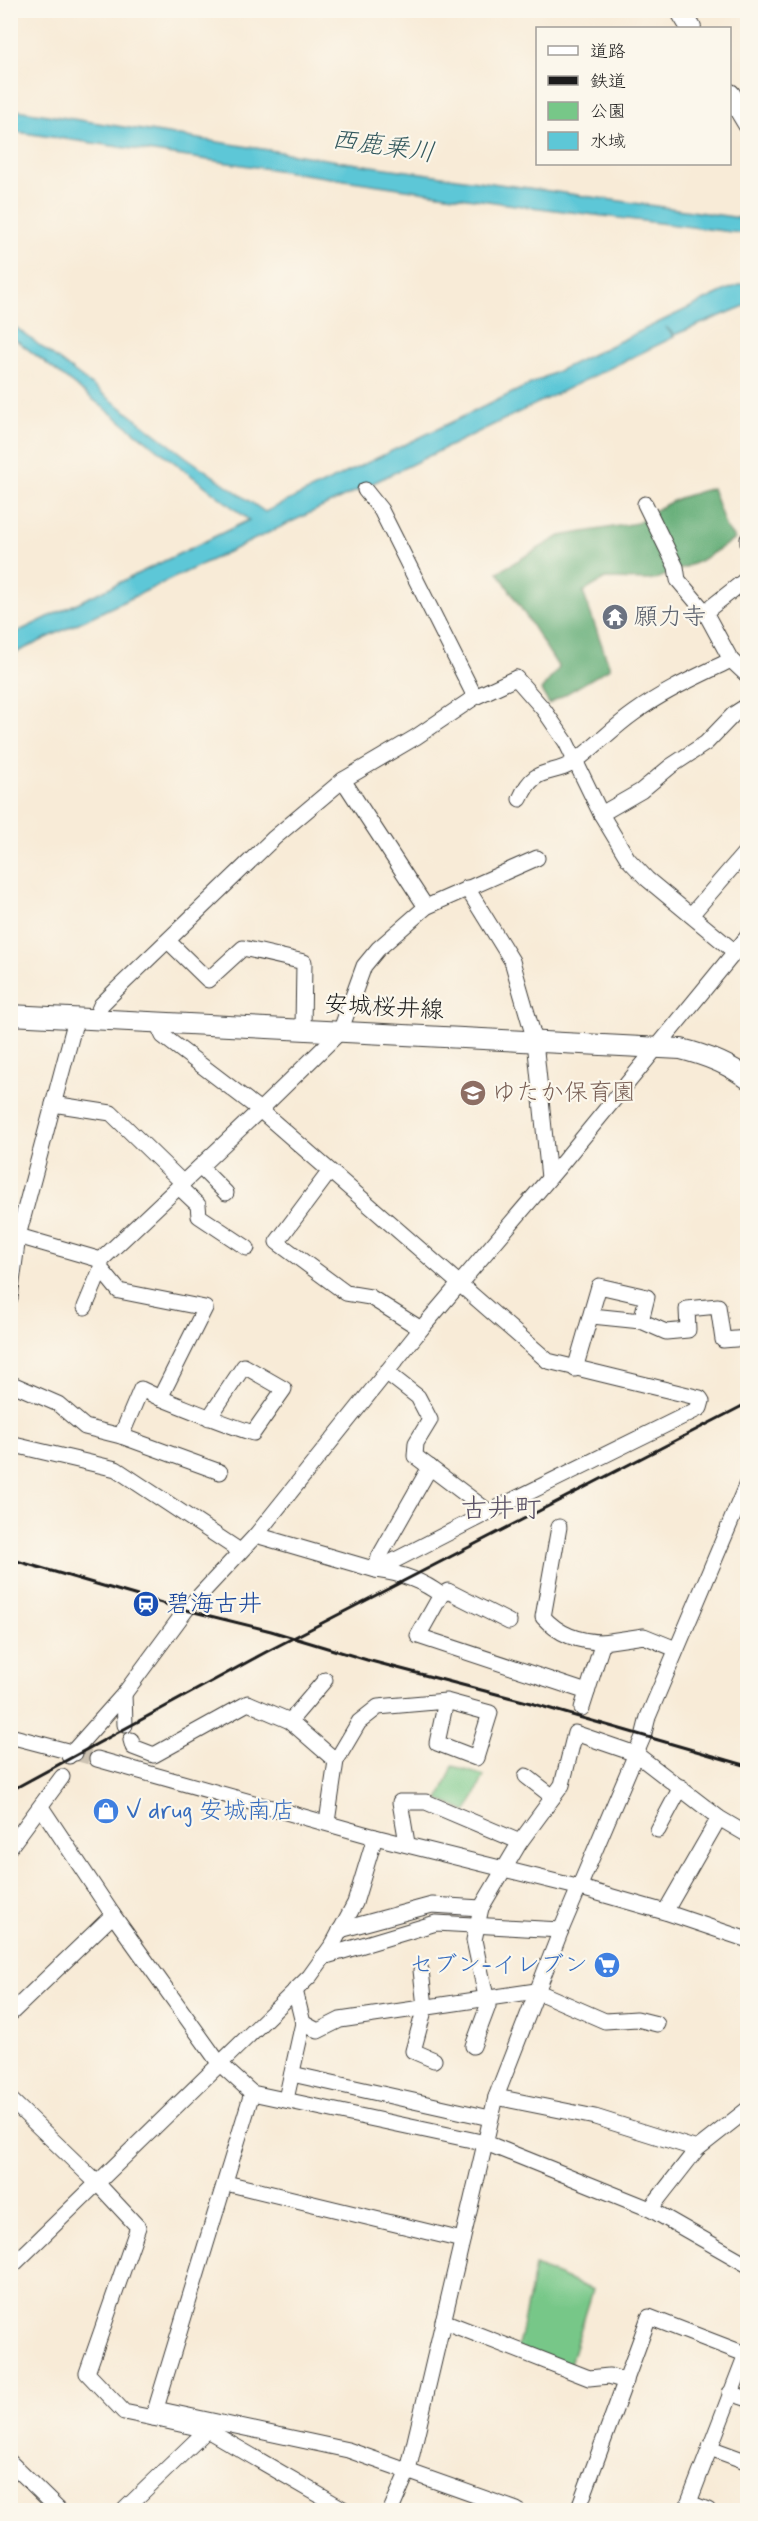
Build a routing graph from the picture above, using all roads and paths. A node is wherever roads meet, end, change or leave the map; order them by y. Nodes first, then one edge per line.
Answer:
1 (680, 10) edge
2 (690, 27) edge
3 (731, 97) edge
4 (747, 124) edge
5 (365, 490) dead end
6 (645, 504) dead end
7 (747, 539) edge
8 (747, 544) edge
9 (747, 578) edge
10 (705, 612) junction
11 (731, 660) junction
12 (747, 676) edge
13 (475, 697) junction
14 (747, 705) edge
15 (575, 762) junction
16 (343, 780) junction
17 (520, 799) dead end
18 (602, 814) junction
19 (747, 849) edge
20 (537, 858) dead end
21 (467, 888) junction
22 (426, 907) junction
23 (692, 915) junction
24 (747, 936) edge
25 (168, 941) junction
26 (735, 952) junction
27 (10, 1015) edge
28 (85, 1019) junction
29 (157, 1023) junction
30 (303, 1029) junction
31 (340, 1032) junction
32 (535, 1041) junction
33 (659, 1047) junction
34 (747, 1079) edge
35 (53, 1104) junction
36 (260, 1110) junction
37 (200, 1167) junction
38 (330, 1171) junction
39 (549, 1178) junction
40 (181, 1185) junction
41 (226, 1193) dead end
42 (18, 1236) junction
43 (247, 1248) dead end
44 (101, 1264) junction
45 (460, 1283) junction
46 (11, 1291) edge
47 (85, 1307) dead end
48 (592, 1316) junction
49 (641, 1322) junction
50 (421, 1329) junction
51 (747, 1338) edge
52 (575, 1369) junction
53 (386, 1372) junction
54 (10, 1383) edge
55 (160, 1398) junction
56 (209, 1418) junction
57 (121, 1436) junction
58 (10, 1444) edge
59 (430, 1467) junction
60 (220, 1472) dead end
61 (747, 1481) edge
62 (489, 1512) junction
63 (559, 1527) dead end
64 (256, 1535) junction
65 (240, 1551) junction
66 (376, 1570) junction
67 (441, 1595) junction
68 (509, 1622) dead end
69 (603, 1642) junction
70 (676, 1649) junction
71 (324, 1680) dead end
72 (587, 1692) junction
73 (124, 1694) junction
74 (446, 1701) dead end
75 (582, 1708) dead end
76 (290, 1721) junction
77 (10, 1736) edge
78 (636, 1754) junction
79 (97, 1759) tunnel mouth
80 (336, 1761) junction
81 (526, 1776) dead end
82 (62, 1777) dead end
83 (681, 1787) junction
84 (553, 1797) junction
85 (40, 1807) junction
86 (719, 1818) junction
87 (327, 1822) junction
88 (658, 1830) dead end
89 (747, 1835) edge
90 (375, 1837) junction
91 (520, 1842) junction
92 (407, 1843) junction
93 (10, 1847) edge
94 (503, 1869) junction
95 (580, 1888) junction
96 (481, 1908) junction
97 (665, 1912) junction
98 (113, 1915) junction
99 (477, 1927) junction
100 (340, 1930) junction
101 (561, 1930) junction
102 (747, 1940) edge
103 (323, 1957) junction
104 (421, 1970) dead end
105 (295, 1990) junction
106 (537, 1991) junction
107 (488, 1997) junction
108 (425, 2007) junction
109 (10, 2014) edge
110 (303, 2023) junction
111 (657, 2024) dead end
112 (473, 2046) dead end
113 (434, 2060) dead end
114 (219, 2063) junction
115 (292, 2074) junction
116 (252, 2093) junction
117 (496, 2097) junction
118 (10, 2099) edge
119 (286, 2099) junction
120 (747, 2109) edge
121 (490, 2118) junction
122 (486, 2143) junction
123 (697, 2150) junction
124 (97, 2183) junction
125 (226, 2183) junction
126 (650, 2209) junction
127 (462, 2240) junction
128 (747, 2265) edge
129 (10, 2268) edge
130 (443, 2321) junction
131 (746, 2351) edge
132 (626, 2381) junction
133 (730, 2393) junction
134 (747, 2399) edge
135 (154, 2413) junction
136 (207, 2430) junction
137 (710, 2448) junction
138 (10, 2462) edge
139 (747, 2462) edge
140 (408, 2471) junction
141 (687, 2507) edge
142 (59, 2511) edge
143 (124, 2511) edge
144 (345, 2511) edge
145 (391, 2511) edge
146 (517, 2511) edge
147 (578, 2511) edge
148 (708, 2511) edge

1 - 2 main road
3 - 4 main road
5 - 13 street
6 - 10 street
7 - 8 street
9 - 10 street
10 - 11 street
11 - 12 street
11 - 15 street
13 - 15 street
13 - 16 street
14 - 18 street
15 - 17 street
15 - 18 street
16 - 22 street
16 - 25 street
18 - 23 street
19 - 23 street
20 - 21 street
21 - 22 street
21 - 32 street
22 - 31 street
23 - 26 street
24 - 26 street
25 - 28 street
25 - 30 street
26 - 33 street
27 - 28 main road, 安城桜井線
28 - 29 main road, 安城桜井線
28 - 35 street
29 - 30 main road, 安城桜井線
29 - 36 street
30 - 31 main road, 安城桜井線
31 - 32 main road, 安城桜井線
31 - 36 street
32 - 33 main road, 安城桜井線
32 - 39 street
33 - 34 main road, 安城桜井線
33 - 39 street
35 - 40 street
35 - 42 street
36 - 37 street
36 - 38 street
37 - 40 street
37 - 41 street
38 - 45 street
38 - 50 street
39 - 45 street
40 - 43 street
40 - 44 street
42 - 44 street
42 - 46 street
44 - 47 street
44 - 55 street
45 - 50 street
45 - 52 street
48 - 49 street
48 - 49 street
48 - 52 street
49 - 51 street
50 - 53 street
52 - 62 street
53 - 59 street
53 - 64 street
54 - 57 street
55 - 56 street
55 - 57 street
56 - 56 street
57 - 60 street
58 - 65 street
59 - 62 street
59 - 66 street
61 - 70 street
62 - 66 street
63 - 69 street
64 - 65 street
64 - 66 street
65 - 73 street
66 - 67 street
67 - 68 street
67 - 72 street
69 - 70 street
69 - 72 street
70 - 78 street
71 - 76 street
72 - 75 street
73 - 76 street
73 - 77 street
74 - 80 street
76 - 80 street
78 - 83 street
78 - 84 street
78 - 95 street
79 - 87 street
80 - 87 street
81 - 84 street
82 - 85 street
83 - 86 street
83 - 88 street
84 - 91 street
85 - 93 street
85 - 98 street
86 - 89 street
86 - 97 street
87 - 90 street
90 - 92 street
90 - 100 street
91 - 92 street
91 - 94 street
92 - 94 street
94 - 95 street
94 - 96 street
95 - 97 street
95 - 101 street
96 - 99 street
96 - 100 street
97 - 102 street
98 - 109 street
98 - 114 street
99 - 101 street
99 - 103 street
99 - 107 street
100 - 103 street
101 - 106 street
103 - 105 street
104 - 108 street
105 - 110 street
105 - 114 street
106 - 107 street
106 - 111 street
106 - 117 street
107 - 108 street
107 - 112 street
108 - 110 street
108 - 113 street
110 - 115 street
114 - 116 street
114 - 124 street
115 - 119 street
115 - 121 street
116 - 119 street
116 - 125 street
117 - 121 street
117 - 123 street
118 - 124 street
119 - 122 street
120 - 123 street
121 - 122 street
122 - 126 street
122 - 127 street
123 - 126 street
124 - 129 street
124 - 135 street
125 - 127 street
125 - 135 street
126 - 128 street
127 - 130 street
130 - 132 street
130 - 140 street
131 - 132 street
131 - 133 street
132 - 147 street
133 - 134 street
133 - 137 street
135 - 136 street
135 - 140 street
136 - 143 street
136 - 144 street
137 - 139 street
137 - 141 street
138 - 142 street
140 - 145 street
140 - 146 street
141 - 148 street

